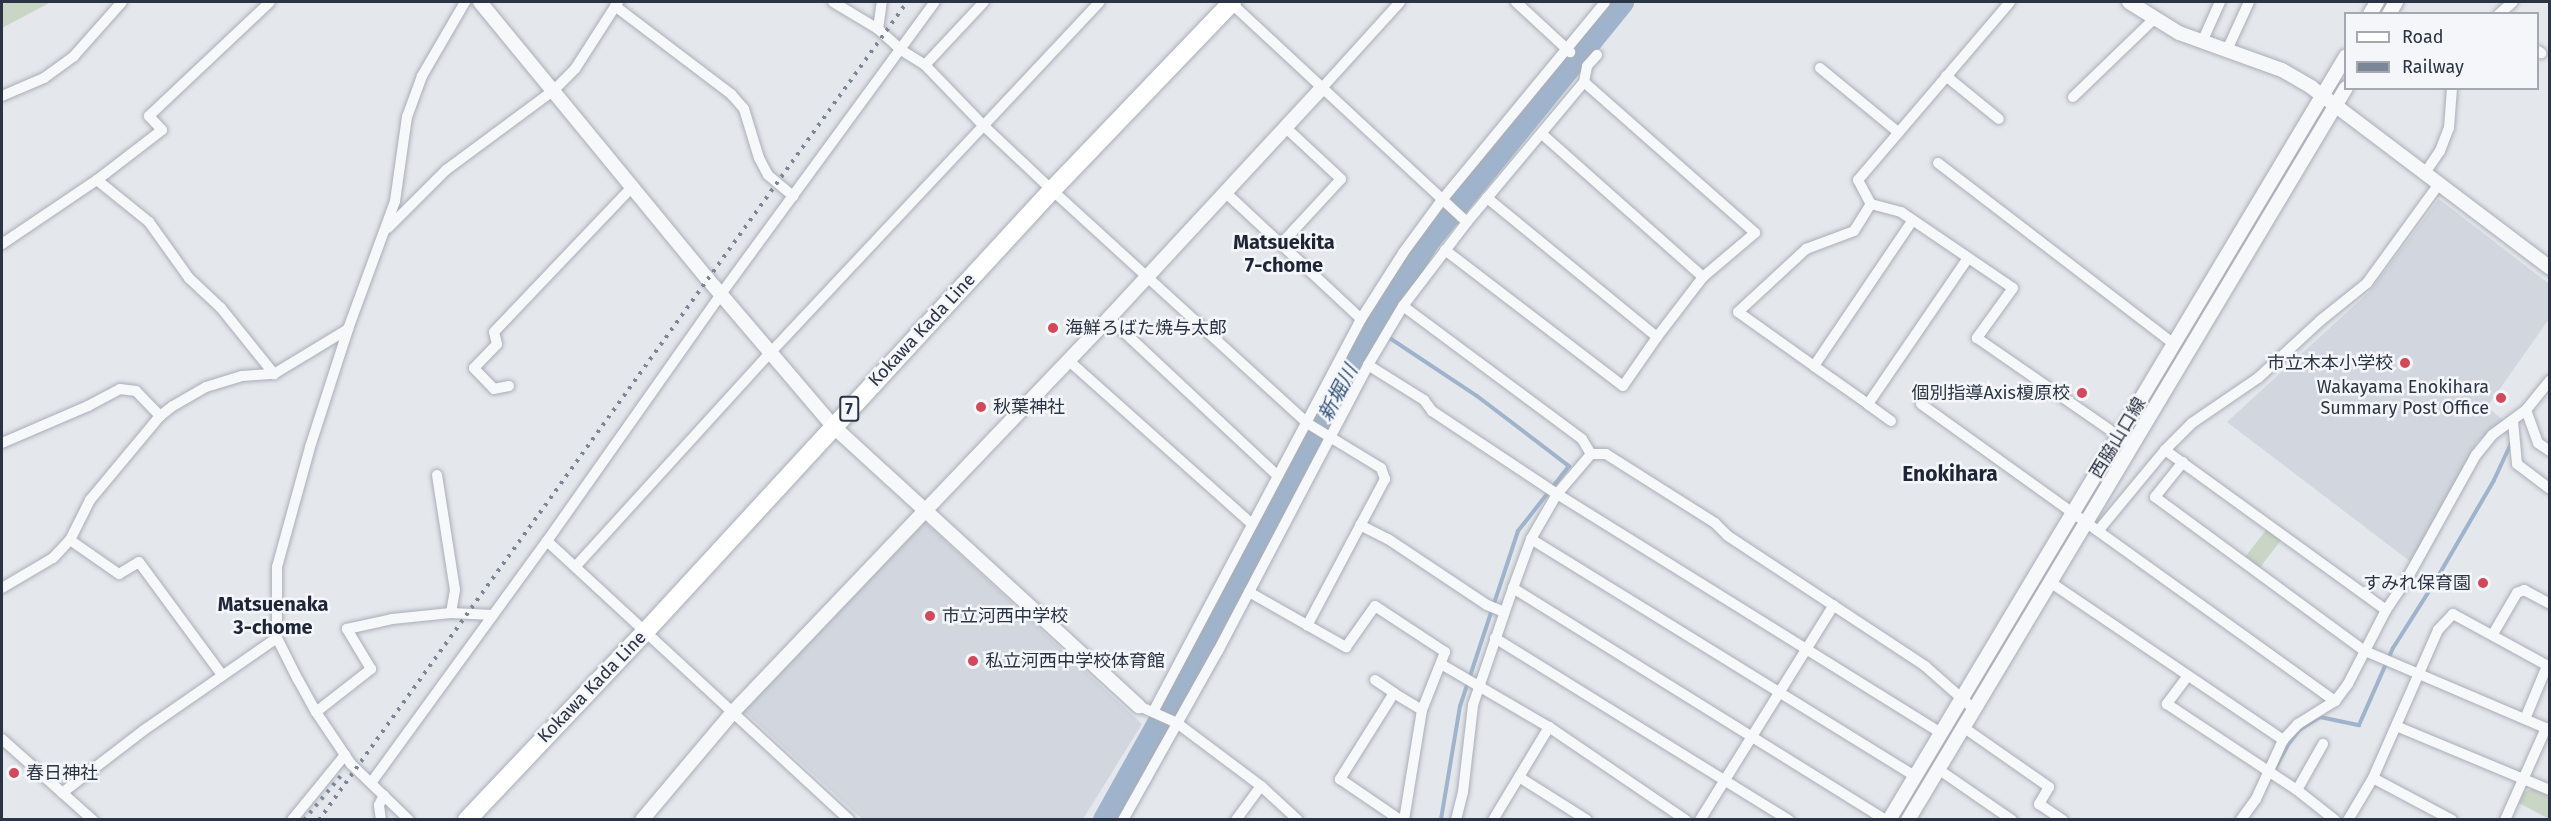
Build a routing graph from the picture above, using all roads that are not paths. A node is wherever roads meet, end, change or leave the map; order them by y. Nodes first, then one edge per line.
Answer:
1 (122, 2) edge
2 (270, 2) edge
3 (465, 2) edge
4 (480, 2) edge
5 (833, 2) edge
6 (882, 2) edge
7 (935, 2) edge
8 (984, 2) edge
9 (1100, 2) edge
10 (1231, 2) edge
11 (1400, 2) edge
12 (1516, 2) edge
13 (1605, 2) edge
14 (2010, 2) edge
15 (2129, 2) edge
16 (2220, 2) edge
17 (2249, 2) edge
18 (2513, 2) edge
19 (616, 4) edge
20 (2501, 12) edge
21 (2155, 18) junction
22 (878, 29) junction
23 (2202, 42) junction
24 (901, 50) junction
25 (2227, 50) junction
26 (1569, 51) junction
27 (1597, 55) dead end
28 (2344, 59) edge
29 (925, 65) junction
30 (1820, 68) dead end
31 (1946, 76) junction
32 (1584, 82) junction
33 (1322, 88) junction
34 (554, 90) junction
35 (2345, 90) edge
36 (2452, 90) edge
37 (2, 96) edge
38 (2323, 96) junction
39 (2073, 97) dead end
40 (2336, 106) junction
41 (1999, 119) dead end
42 (983, 125) junction
43 (1285, 127) junction
44 (1898, 132) junction
45 (1542, 135) junction
46 (1938, 163) dead end
47 (2425, 173) junction
48 (97, 180) junction
49 (2439, 184) junction
50 (633, 186) junction
51 (1052, 190) junction
52 (1225, 192) junction
53 (793, 196) junction
54 (1487, 198) junction
55 (1444, 202) junction
56 (1871, 204) junction
57 (1464, 219) junction
58 (1913, 220) junction
59 (383, 233) junction
60 (2, 244) edge
61 (1281, 244) junction
62 (1445, 250) junction
63 (1968, 258) junction
64 (2550, 268) edge
65 (1147, 277) junction
66 (1703, 277) junction
67 (721, 294) junction
68 (1403, 306) junction
69 (1109, 318) junction
70 (1361, 319) junction
71 (348, 329) junction
72 (1657, 337) junction
73 (2174, 344) junction
74 (771, 352) junction
75 (1068, 360) junction
76 (1368, 365) junction
77 (1814, 366) junction
78 (274, 374) junction
79 (2550, 380) edge
80 (509, 386) dead end
81 (1868, 404) junction
82 (1921, 404) dead end
83 (2526, 410) junction
84 (160, 416) junction
85 (2513, 421) junction
86 (1891, 422) dead end
87 (1307, 423) junction
88 (833, 426) junction
89 (1328, 437) junction
90 (2119, 437) junction
91 (2, 443) edge
92 (2133, 446) junction
93 (2165, 450) junction
94 (2550, 451) edge
95 (1591, 454) junction
96 (2183, 462) junction
97 (436, 475) dead end
98 (1277, 475) junction
99 (2550, 489) edge
100 (1557, 494) junction
101 (925, 508) junction
102 (2073, 512) junction
103 (2086, 522) junction
104 (1252, 524) junction
105 (1360, 525) junction
106 (2098, 531) junction
107 (1531, 539) junction
108 (70, 540) junction
109 (547, 541) junction
110 (576, 566) junction
111 (2050, 582) junction
112 (2, 588) edge
113 (1513, 588) junction
114 (1249, 592) junction
115 (2550, 604) edge
116 (1834, 605) junction
117 (2386, 610) junction
118 (1504, 612) junction
119 (451, 613) junction
120 (493, 615) junction
121 (1307, 626) junction
122 (645, 632) junction
123 (2493, 634) junction
124 (277, 638) junction
125 (1495, 638) junction
126 (1806, 649) junction
127 (2365, 651) junction
128 (1441, 664) junction
129 (2548, 667) edge
130 (2419, 674) junction
131 (222, 675) junction
132 (2187, 677) junction
133 (1375, 680) dead end
134 (1478, 688) junction
135 (1779, 692) junction
136 (1394, 693) junction
137 (1962, 698) junction
138 (2335, 701) junction
139 (1139, 706) joint
140 (1974, 709) junction
141 (1422, 710) junction
142 (316, 712) junction
143 (733, 712) junction
144 (1153, 712) junction
145 (2525, 719) junction
146 (1178, 723) junction
147 (2396, 726) junction
148 (1549, 727) junction
149 (1963, 727) junction
150 (2548, 729) edge
151 (1941, 733) junction
152 (1751, 737) junction
153 (2, 738) edge
154 (2283, 740) junction
155 (2323, 744) dead end
156 (345, 755) junction
157 (1938, 769) junction
158 (2272, 775) junction
159 (1915, 776) junction
160 (1519, 777) junction
161 (2373, 778) junction
162 (2524, 779) junction
163 (1725, 780) junction
164 (371, 783) junction
165 (1261, 786) junction
166 (2297, 790) junction
167 (2550, 790) edge
168 (62, 793) junction
169 (384, 795) junction
170 (1911, 818) edge
171 (93, 819) edge
172 (292, 819) edge
173 (381, 819) edge
174 (409, 819) edge
175 (467, 819) edge
176 (642, 819) edge
177 (849, 819) edge
178 (1123, 819) edge
179 (1236, 819) edge
180 (1298, 819) edge
181 (1402, 819) edge
182 (1456, 819) edge
183 (1493, 819) edge
184 (1587, 819) edge
185 (1686, 819) edge
186 (1700, 819) edge
187 (1789, 819) edge
188 (1887, 819) edge
189 (2012, 819) edge
190 (2063, 819) edge
191 (2241, 819) edge
192 (2335, 819) edge
193 (2348, 819) edge
194 (2452, 819) edge
195 (2505, 819) edge

1 - 37 street
2 - 48 street
3 - 59 street
4 - 34 street
5 - 22 street
6 - 22 street
7 - 24 street
8 - 29 street
9 - 42 street
10 - 33 street
10 - 51 main road, Kokawa Kada Line / 7
11 - 33 street
12 - 26 street
13 - 26 street
14 - 31 street
15 - 21 street
16 - 23 street
17 - 25 street
18 - 20 street
19 - 34 street
19 - 53 street
21 - 23 street
21 - 39 street
22 - 24 street
23 - 25 street
24 - 29 street
24 - 53 street
25 - 38 street
26 - 55 street
27 - 32 street
28 - 38 street, 西脇山口線
29 - 42 street
30 - 44 street
31 - 41 street
31 - 44 street
32 - 45 street
32 - 66 street
33 - 43 street
33 - 55 street
34 - 50 street
34 - 59 street
35 - 40 street, 西脇山口線
36 - 47 street
38 - 40 street
38 - 73 street, 西脇山口線
40 - 47 street
40 - 92 street, 西脇山口線
42 - 51 street
42 - 74 street
43 - 52 street
43 - 61 street
44 - 56 street
45 - 54 street
45 - 66 street
46 - 73 street
47 - 49 street
48 - 60 street
48 - 78 street
49 - 64 street
49 - 93 street
50 - 67 street
50 - 80 street
51 - 65 street
51 - 88 main road, Kokawa Kada Line / 7
52 - 61 street
52 - 65 street
53 - 67 street
54 - 57 street
54 - 72 street
55 - 57 street
55 - 70 street
56 - 58 street
56 - 77 street
57 - 62 street
58 - 63 street
58 - 77 street
59 - 71 street
61 - 70 street
62 - 68 street
62 - 72 street
63 - 81 street
63 - 90 street
65 - 69 street
65 - 87 street
66 - 72 street
67 - 74 street
67 - 109 street
68 - 76 street
68 - 95 street
69 - 75 street
69 - 98 street
70 - 87 street
71 - 78 street
71 - 124 street
73 - 90 street, 西脇山口線
74 - 88 street
74 - 110 street
75 - 101 street
75 - 104 street
76 - 89 street
76 - 100 street
77 - 81 street
78 - 84 street
79 - 83 street
81 - 86 street
82 - 102 street
83 - 85 street
83 - 94 street
84 - 91 street
84 - 108 street
85 - 99 street
85 - 117 street
87 - 89 street
87 - 98 street
88 - 101 street
88 - 122 main road, Kokawa Kada Line / 7
89 - 105 street
89 - 114 street
90 - 92 street
90 - 102 street, 西脇山口線
92 - 103 street, 西脇山口線
93 - 96 street
93 - 106 street
95 - 100 street
95 - 116 street
96 - 117 street
96 - 127 street
97 - 119 street
98 - 104 street
100 - 107 street
100 - 126 street
101 - 139 street
101 - 143 street
102 - 103 street
102 - 137 street, 西脇山口線
103 - 106 street
103 - 111 street, 西脇山口線
104 - 144 street
105 - 118 street
105 - 121 street
106 - 138 street
107 - 113 street
107 - 135 street
108 - 112 street
108 - 131 street
109 - 110 street
109 - 120 street
110 - 122 street
111 - 132 street
111 - 140 street, 西脇山口線
113 - 118 street
113 - 152 street
114 - 121 street
114 - 146 street
115 - 123 street
116 - 126 street
116 - 137 street
117 - 127 street
118 - 125 street
119 - 120 street
119 - 142 street
120 - 164 street
121 - 128 street
122 - 143 street
122 - 175 main road, Kokawa Kada Line / 7
123 - 129 street
123 - 130 street
124 - 131 street
124 - 142 street
125 - 134 street
125 - 163 street
126 - 135 street
126 - 151 street
127 - 130 street
127 - 138 street
128 - 134 street
128 - 141 street
129 - 145 street
130 - 145 street
130 - 147 street
131 - 168 street
132 - 154 street
132 - 158 street
133 - 136 street
134 - 148 street
134 - 182 street
135 - 152 street
135 - 159 street
136 - 141 street
136 - 181 street
137 - 140 street
137 - 151 street, 西脇山口線
138 - 154 street
139 - 144 street
140 - 149 street, 西脇山口線
141 - 181 street
142 - 156 street
143 - 176 street
143 - 177 street
144 - 146 street
145 - 150 street
146 - 165 street
146 - 178 street
147 - 161 street
147 - 162 street
148 - 160 street
148 - 185 street
149 - 157 street, 西脇山口線
149 - 190 street
150 - 162 street
151 - 159 street, 西脇山口線
152 - 163 street
152 - 188 street
153 - 168 street
154 - 158 street
155 - 166 street
156 - 164 street
156 - 172 street
157 - 170 street, 西脇山口線
157 - 189 street
158 - 166 street
158 - 191 street
159 - 188 street, 西脇山口線
160 - 183 street
160 - 184 street
161 - 193 street
161 - 194 street
162 - 167 street
162 - 195 street
163 - 186 street
163 - 187 street
164 - 169 street
165 - 179 street
165 - 180 street
166 - 192 street
168 - 171 street
169 - 173 street
169 - 174 street

